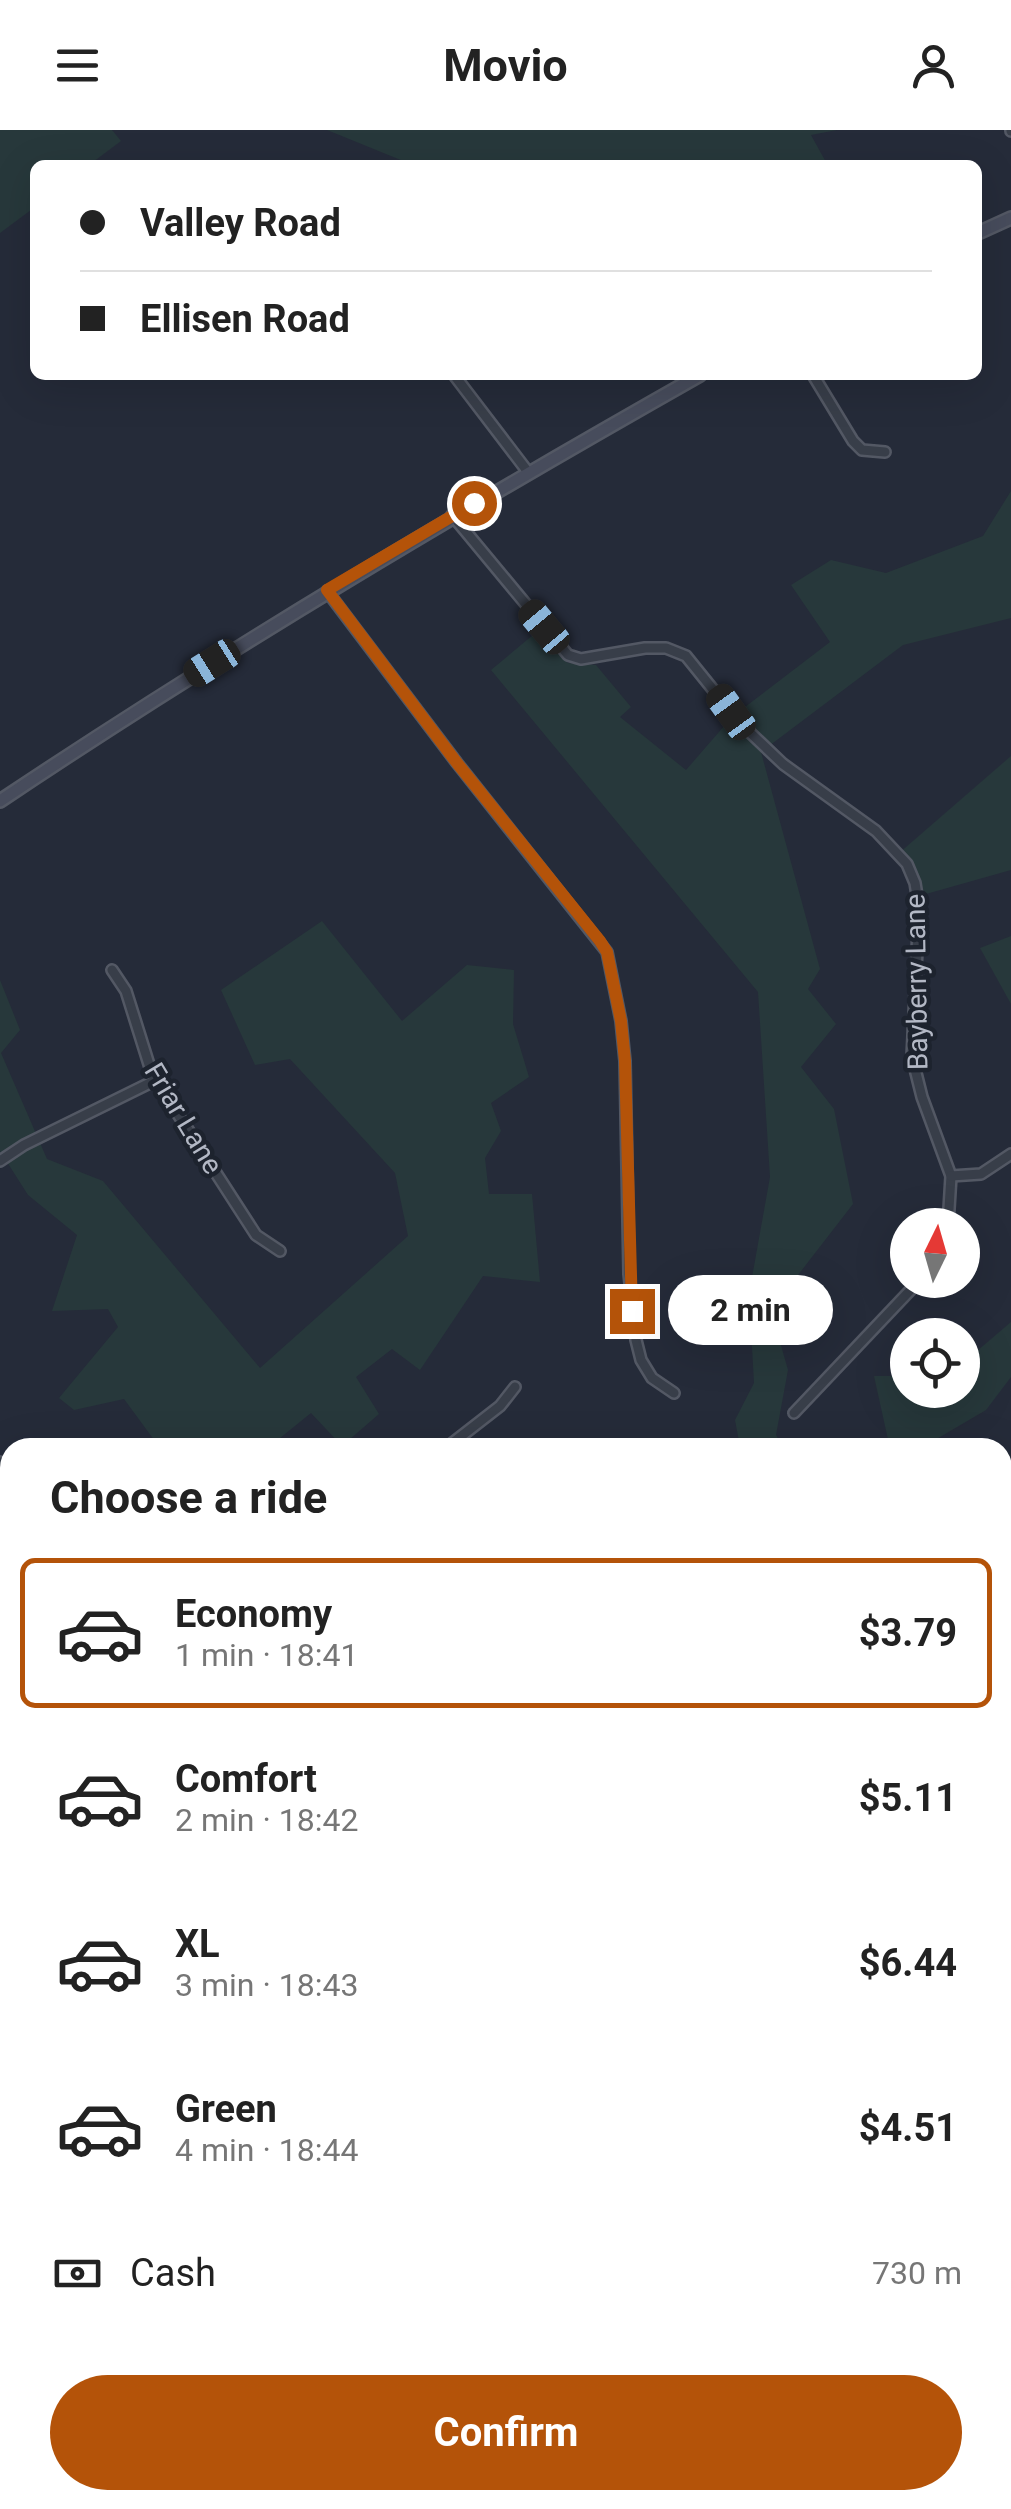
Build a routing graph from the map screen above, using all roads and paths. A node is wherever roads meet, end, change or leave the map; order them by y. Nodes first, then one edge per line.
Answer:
1 (1011, 218) edge
2 (982, 231) edge
3 (458, 380) edge
4 (691, 380) edge
5 (816, 380) edge
6 (885, 452) dead end
7 (528, 472) junction
8 (452, 515) junction
9 (327, 590) junction
10 (0, 801) edge
11 (112, 970) dead end
12 (156, 1080) junction
13 (1011, 1154) edge
14 (0, 1162) edge
15 (951, 1176) junction
16 (949, 1208) edge
17 (280, 1251) dead end
18 (903, 1298) edge
19 (515, 1388) dead end
20 (674, 1393) dead end
21 (794, 1413) dead end
22 (459, 1438) edge

1 - 2 main road
3 - 7 street
4 - 7 main road
5 - 6 street
7 - 8 main road
8 - 9 main road
8 - 15 street, Bayberry Lane
9 - 10 main road
9 - 20 street
11 - 12 street, Friar Lane
12 - 14 street
12 - 17 street, Friar Lane
13 - 15 street
15 - 16 street, Bayberry Lane
18 - 21 street
19 - 22 street

